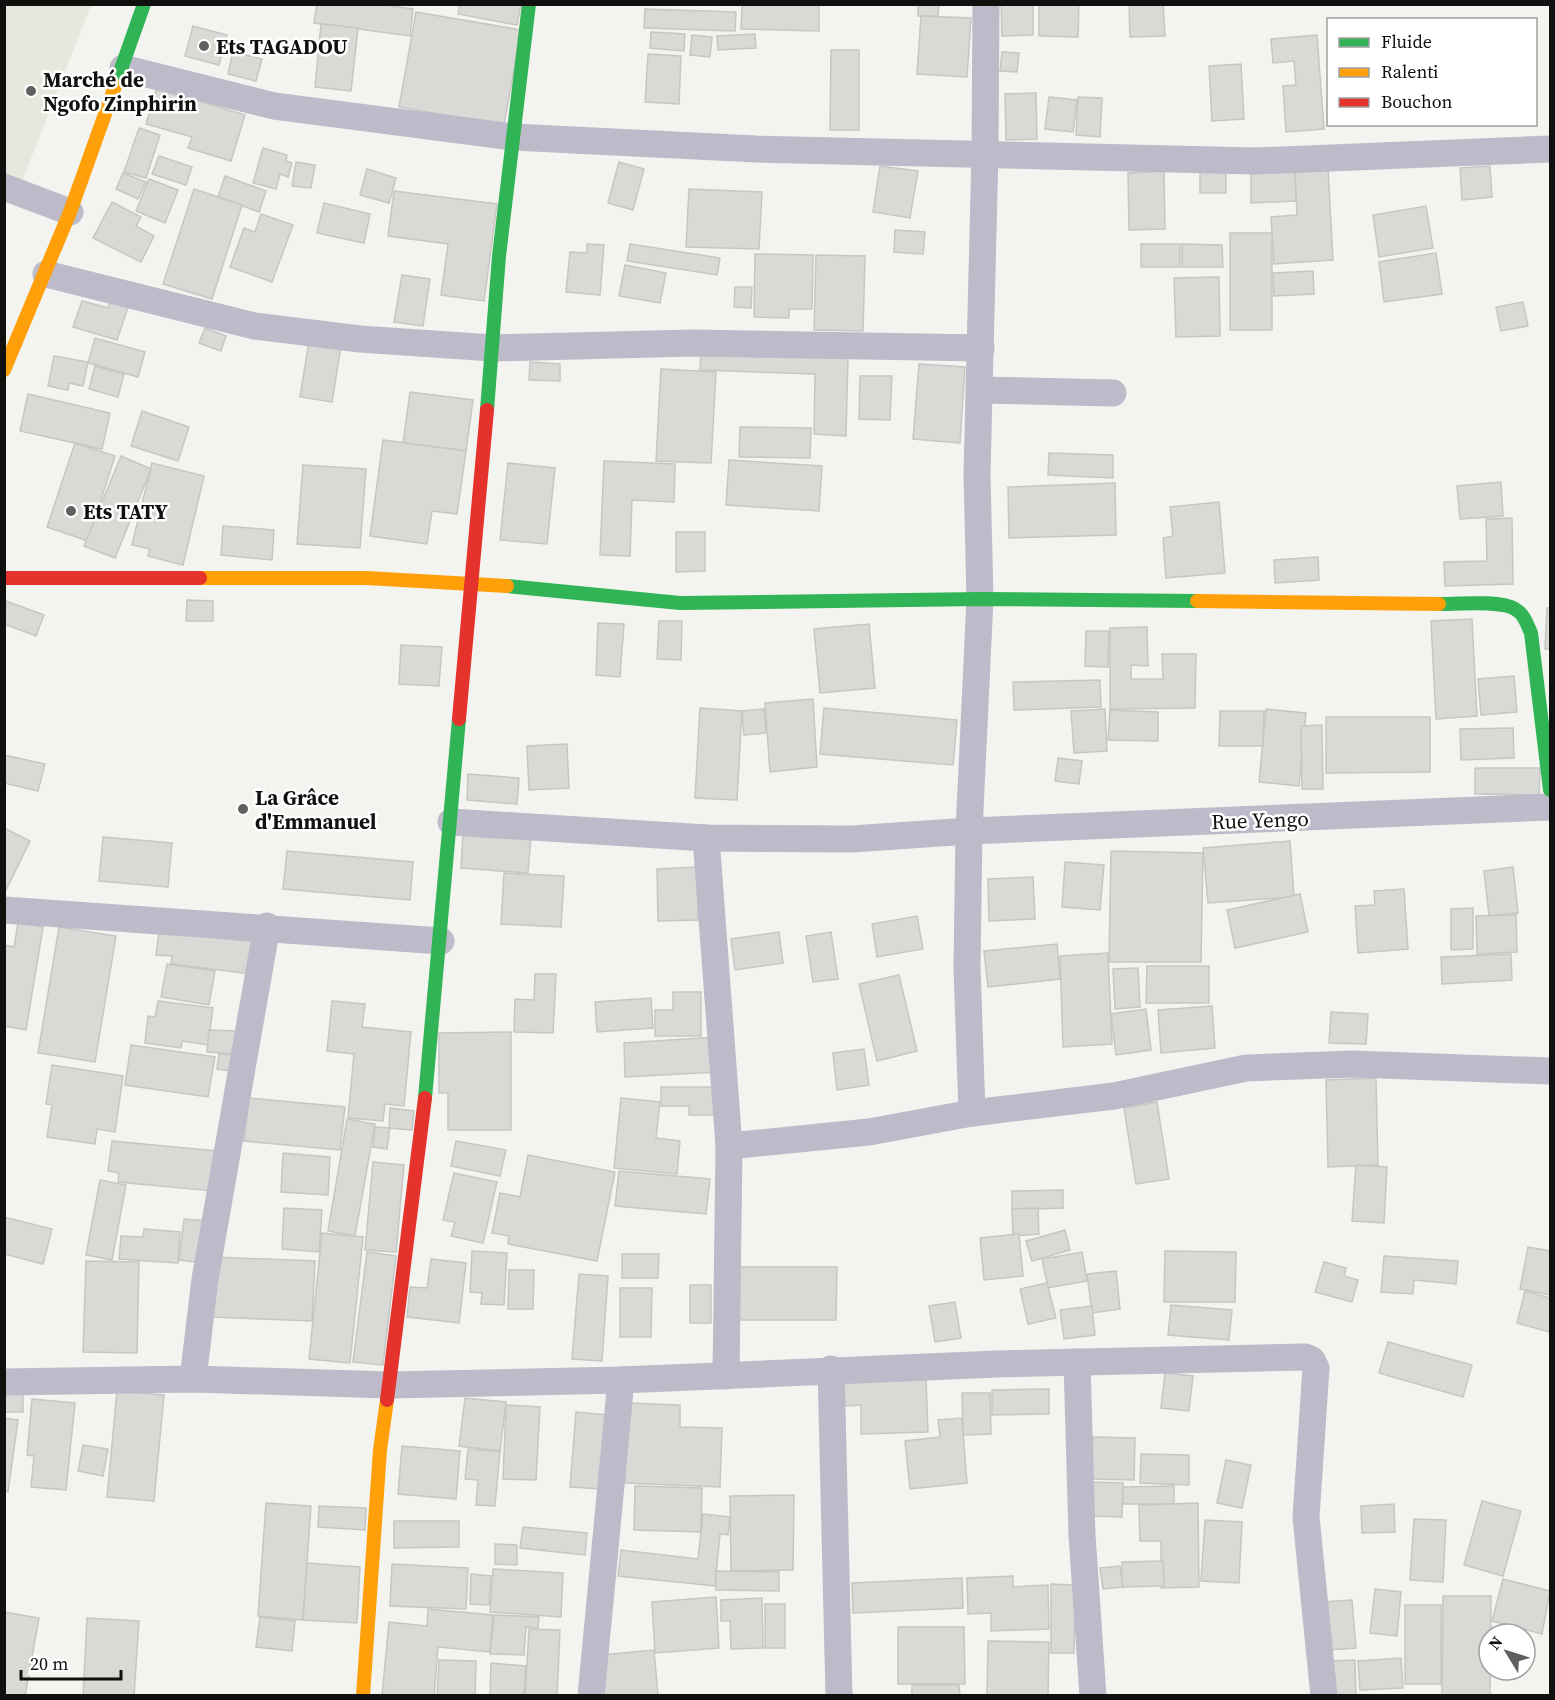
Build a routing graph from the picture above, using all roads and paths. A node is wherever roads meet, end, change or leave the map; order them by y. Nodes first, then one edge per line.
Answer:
1 (144, 4) edge
2 (529, 4) edge
3 (986, 4) edge
4 (123, 68) junction
5 (513, 137) junction
6 (1551, 149) edge
7 (985, 152) junction
8 (4, 187) edge
9 (70, 212) junction
10 (46, 274) junction
11 (15, 323) edge
12 (494, 348) junction
13 (981, 348) junction
14 (4, 370) edge
15 (980, 390) junction
16 (1113, 393) dead end
17 (4, 578) edge
18 (472, 583) junction
19 (980, 599) junction
20 (1551, 790) edge
21 (1551, 807) edge
22 (451, 822) junction
23 (969, 831) junction
24 (706, 838) junction
25 (4, 910) edge
26 (267, 926) junction
27 (441, 941) junction
28 (1551, 1071) edge
29 (972, 1113) junction
30 (729, 1146) junction
31 (1077, 1362) junction
32 (831, 1369) junction
33 (726, 1376) junction
34 (193, 1379) junction
35 (621, 1380) junction
36 (4, 1383) edge
37 (389, 1385) junction
38 (363, 1695) edge
39 (591, 1695) edge
40 (838, 1695) edge
41 (1093, 1695) edge
42 (1324, 1695) edge

1 - 4 street
2 - 5 street
3 - 7 street
4 - 5 street
4 - 9 street
5 - 7 street
5 - 12 street
6 - 7 street
7 - 13 street
8 - 9 street
9 - 10 street
10 - 11 street
10 - 12 street
11 - 14 street
12 - 13 street
12 - 18 street
13 - 15 street
15 - 16 street
15 - 19 street
17 - 18 street
18 - 19 street
18 - 22 street
19 - 20 street
19 - 23 street
21 - 23 street, Rue Yengo
22 - 24 street, Rue Yengo
22 - 27 street
23 - 24 street, Rue Yengo
23 - 29 street
24 - 30 street
25 - 26 street
26 - 27 street
26 - 34 street
27 - 37 street
28 - 29 street
29 - 30 street
30 - 33 street
31 - 32 street
31 - 41 street
31 - 42 street
32 - 33 street
32 - 40 street
33 - 35 street
34 - 36 street
34 - 37 street
35 - 37 street
35 - 39 street
37 - 38 street

